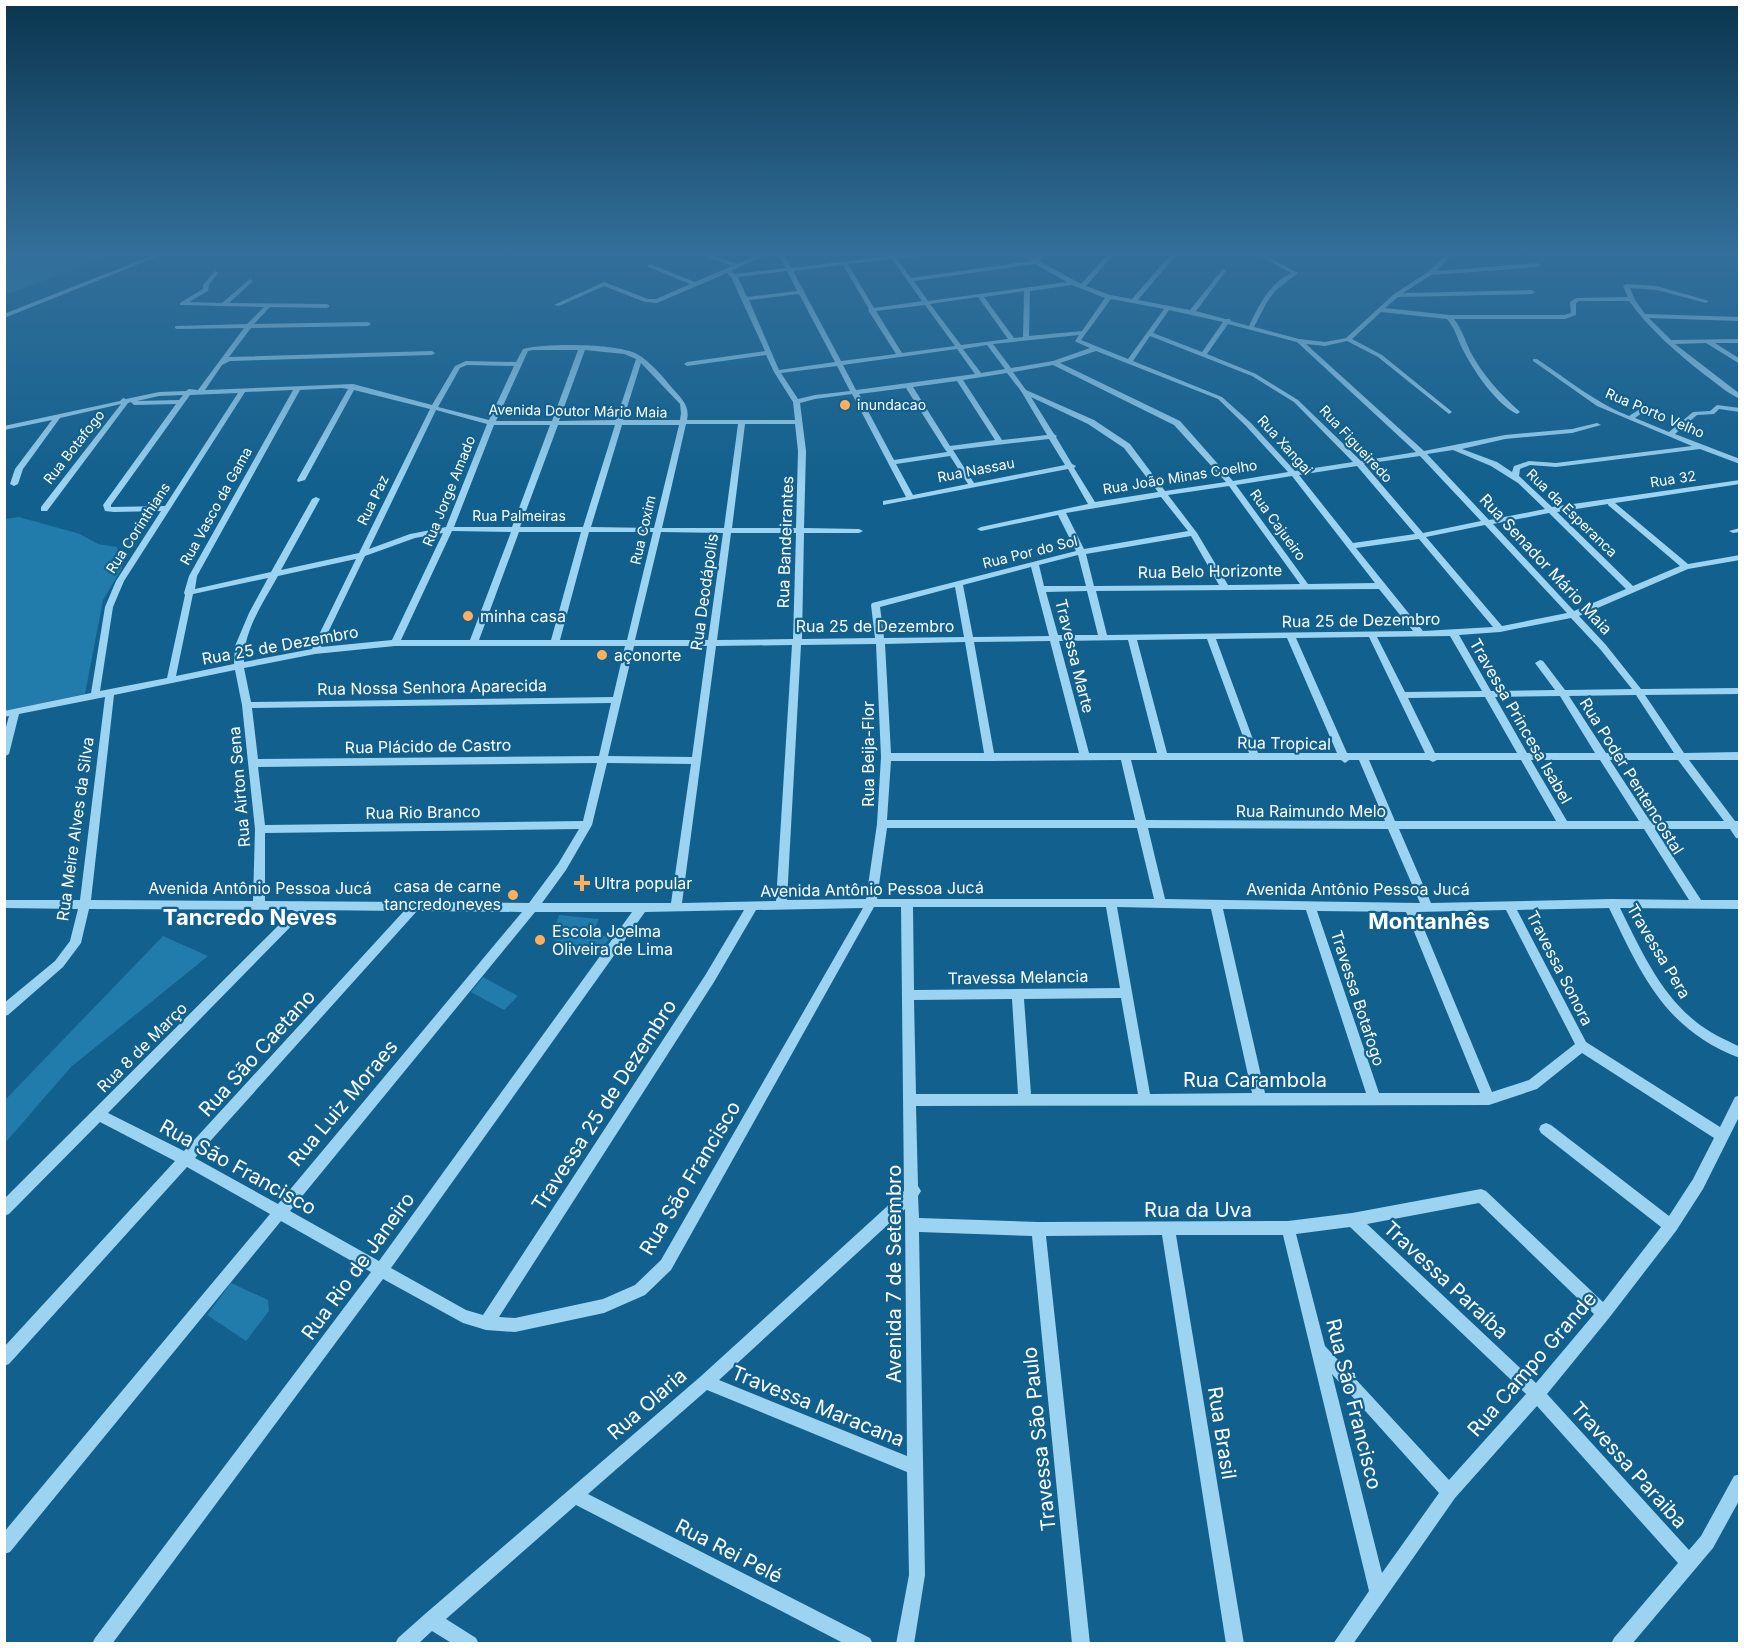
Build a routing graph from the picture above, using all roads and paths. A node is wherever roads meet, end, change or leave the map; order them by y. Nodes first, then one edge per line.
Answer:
1 (246, 331) edge
2 (759, 331) edge
3 (822, 331) edge
4 (884, 331) edge
5 (947, 331) edge
6 (1005, 331) edge
7 (1026, 331) edge
8 (1084, 331) edge
9 (1152, 331) edge
10 (1220, 331) edge
11 (1267, 331) edge
12 (1357, 331) edge
13 (1459, 331) edge
14 (1659, 331) edge
15 (1150, 334) junction
16 (1080, 337) junction
17 (1026, 338) junction
18 (1348, 339) junction
19 (1012, 340) junction
20 (1299, 341) junction
21 (1669, 341) junction
22 (1740, 341) edge
23 (1708, 342) junction
24 (989, 343) junction
25 (960, 348) junction
26 (1097, 348) junction
27 (582, 349) junction
28 (432, 353) dead end
29 (768, 353) junction
30 (1204, 354) junction
31 (900, 356) junction
32 (1068, 356) junction
33 (639, 359) junction
34 (224, 360) junction
35 (1535, 360) dead end
36 (1130, 361) junction
37 (1740, 362) edge
38 (1054, 363) junction
39 (518, 364) junction
40 (687, 364) dead end
41 (840, 364) junction
42 (1008, 370) junction
43 (777, 372) junction
44 (979, 375) junction
45 (959, 379) junction
46 (908, 385) junction
47 (353, 387) junction
48 (298, 388) junction
49 (243, 390) junction
50 (1024, 390) junction
51 (189, 391) junction
52 (201, 391) junction
53 (854, 392) junction
54 (1740, 397) edge
55 (124, 402) junction
56 (180, 402) junction
57 (796, 402) junction
58 (1645, 408) dead end
59 (433, 409) junction
60 (1740, 410) edge
61 (1449, 412) dead end
62 (1517, 412) dead end
63 (58, 416) junction
64 (1630, 419) junction
65 (799, 422) junction
66 (491, 423) junction
67 (742, 423) junction
68 (618, 424) junction
69 (682, 424) junction
70 (554, 425) junction
71 (1597, 425) dead end
72 (4, 428) edge
73 (1670, 435) junction
74 (1053, 436) junction
75 (1000, 442) junction
76 (1701, 447) junction
77 (1454, 448) junction
78 (950, 451) junction
79 (1421, 452) junction
80 (892, 462) junction
81 (1740, 462) edge
82 (1359, 463) junction
83 (1072, 466) junction
84 (1516, 472) junction
85 (1293, 474) junction
86 (302, 480) dead end
87 (1740, 482) edge
88 (1230, 483) junction
89 (14, 484) dead end
90 (971, 484) junction
91 (1164, 493) junction
92 (910, 497) junction
93 (316, 499) dead end
94 (886, 503) dead end
95 (1611, 503) junction
96 (1093, 505) junction
97 (168, 508) junction
98 (44, 509) dead end
99 (1551, 510) junction
100 (1061, 512) junction
101 (1486, 523) junction
102 (517, 528) junction
103 (449, 529) junction
104 (586, 529) junction
105 (981, 529) dead end
106 (656, 530) junction
107 (728, 530) junction
108 (798, 531) junction
109 (858, 531) dead end
110 (1193, 533) junction
111 (1420, 536) junction
112 (1350, 546) junction
113 (1081, 552) junction
114 (361, 555) junction
115 (1740, 556) edge
116 (1034, 563) junction
117 (1686, 567) junction
118 (278, 572) junction
119 (959, 585) junction
120 (1304, 585) junction
121 (1224, 586) junction
122 (1379, 586) junction
123 (1089, 588) junction
124 (1042, 589) junction
125 (1631, 589) junction
126 (188, 593) junction
127 (875, 605) joint
128 (1573, 615) junction
129 (1500, 629) junction
130 (1453, 633) junction
131 (1421, 634) junction
132 (1372, 635) junction
133 (1291, 637) junction
134 (1211, 638) junction
135 (1056, 639) junction
136 (1104, 639) junction
137 (1132, 639) junction
138 (880, 641) junction
139 (971, 641) junction
140 (474, 642) junction
141 (555, 642) junction
142 (797, 642) junction
143 (395, 643) junction
144 (631, 643) junction
145 (712, 644) junction
146 (315, 651) junction
147 (1540, 663) dead end
148 (239, 668) junction
149 (171, 680) junction
150 (1740, 691) edge
151 (110, 693) junction
152 (1486, 693) junction
153 (1640, 693) junction
154 (1563, 694) junction
155 (1402, 695) junction
156 (95, 696) junction
157 (617, 700) junction
158 (247, 705) junction
159 (10, 713) edge
160 (4, 754) edge
161 (1085, 756) junction
162 (1163, 756) junction
163 (1523, 756) junction
164 (1601, 756) junction
165 (1681, 756) junction
166 (1740, 756) edge
167 (886, 757) junction
168 (990, 757) junction
169 (1125, 757) junction
170 (1255, 757) junction
171 (1363, 758) junction
172 (1433, 758) junction
173 (604, 759) junction
174 (1346, 759) junction
175 (696, 761) junction
176 (253, 763) junction
177 (882, 824) junction
178 (587, 825) junction
179 (1143, 825) junction
180 (1564, 825) junction
181 (1644, 825) junction
182 (1736, 825) edge
183 (1393, 826) junction
184 (260, 829) junction
185 (1740, 835) edge
186 (85, 903) junction
187 (871, 903) junction
188 (907, 903) junction
189 (1161, 903) junction
190 (1612, 903) junction
191 (4, 904) edge
192 (781, 904) junction
193 (1111, 904) junction
194 (1216, 904) junction
195 (259, 905) junction
196 (416, 905) junction
197 (1698, 905) junction
198 (1740, 905) edge
199 (532, 906) junction
200 (1310, 906) junction
201 (1509, 906) junction
202 (752, 907) junction
203 (1427, 907) junction
204 (303, 908) junction
205 (642, 908) junction
206 (675, 908) junction
207 (1410, 908) junction
208 (1018, 993) junction
209 (1126, 993) junction
210 (910, 995) junction
211 (4, 1011) edge
212 (1582, 1046) junction
213 (1740, 1053) edge
214 (1025, 1098) junction
215 (1145, 1099) junction
216 (1260, 1099) junction
217 (1489, 1099) junction
218 (912, 1100) junction
219 (1375, 1100) junction
220 (1740, 1101) edge
221 (98, 1114) junction
222 (1546, 1129) dead end
223 (1722, 1136) junction
224 (187, 1160) junction
225 (914, 1191) junction
226 (4, 1209) edge
227 (277, 1213) junction
228 (1352, 1220) junction
229 (912, 1225) junction
230 (1671, 1226) junction
231 (1288, 1228) junction
232 (1038, 1229) junction
233 (1168, 1230) junction
234 (380, 1270) junction
235 (1604, 1313) junction
236 (486, 1323) junction
237 (1320, 1349) junction
238 (4, 1359) edge
239 (705, 1382) junction
240 (1537, 1395) junction
241 (916, 1468) junction
242 (1740, 1482) edge
243 (1449, 1492) junction
244 (574, 1496) junction
245 (4, 1545) edge
246 (1689, 1563) junction
247 (1378, 1591) junction
248 (431, 1620) junction
249 (101, 1644) edge
250 (404, 1644) edge
251 (470, 1644) edge
252 (864, 1644) edge
253 (905, 1644) edge
254 (1081, 1644) edge
255 (1235, 1644) edge
256 (1342, 1644) edge
257 (1620, 1644) edge

1 - 34 street
2 - 29 street, Rua Bandeirantes
3 - 41 street
4 - 31 street
5 - 25 street
6 - 19 street
7 - 17 street
8 - 16 street
9 - 15 street
10 - 30 street
11 - 20 street
12 - 18 street
13 - 62 street
14 - 21 street
15 - 30 street, Rua Figueiredo
15 - 36 street
16 - 17 street, Rua Xangai
16 - 26 street, Rua Xangai
16 - 32 street
17 - 19 street, Rua Xangai
18 - 20 street
18 - 61 street
19 - 24 street, Rua Xangai
20 - 79 street, Rua Senador Mário Maia
21 - 23 street
21 - 54 street
22 - 23 street
23 - 37 street
24 - 25 street, Rua Xangai
24 - 42 street
25 - 31 street, Rua Xangai
25 - 44 street
26 - 32 street
26 - 36 street, Rua Xangai
27 - 33 street
27 - 39 street, Rua Jorge Amado
27 - 70 street
28 - 34 street
29 - 40 street
29 - 43 street, Rua Bandeirantes
30 - 82 street, Rua Figueiredo
31 - 41 street, Rua Xangai
32 - 38 street
33 - 68 street
33 - 69 street
34 - 52 street
35 - 64 street, Rua Porto Velho
36 - 85 street, Rua Xangai
38 - 42 street
38 - 88 street, Rua Cajueiro
39 - 59 street, Rua Paz
39 - 66 street, Rua Jorge Amado
41 - 43 street, Rua Xangai
41 - 53 street
42 - 44 street
42 - 50 street
43 - 57 street, Rua Bandeirantes
44 - 45 street
45 - 46 street
45 - 75 street
46 - 53 street
46 - 78 street
47 - 48 street, Avenida Doutor Mário Maia
47 - 59 street, Avenida Doutor Mário Maia
47 - 86 street
48 - 49 street, Avenida Doutor Mário Maia
48 - 126 street, Rua Vasco da Gama
49 - 52 street, Avenida Doutor Mário Maia
49 - 97 street, Rua Corinthians
50 - 74 street
50 - 91 street
51 - 52 street, Avenida Doutor Mário Maia
51 - 55 street, Avenida Doutor Mário Maia
51 - 56 street
53 - 57 street
53 - 80 street
55 - 56 street
55 - 63 street, Avenida Doutor Mário Maia
55 - 98 street, Rua Botafogo
56 - 97 street
57 - 65 street, Rua Bandeirantes
58 - 64 street
59 - 66 street, Avenida Doutor Mário Maia
59 - 114 street, Rua Paz
60 - 73 street
63 - 72 street, Avenida Doutor Mário Maia
63 - 89 street
64 - 73 street, Rua Porto Velho
65 - 67 street, Avenida Doutor Mário Maia
65 - 108 street, Rua Bandeirantes
66 - 70 street, Avenida Doutor Mário Maia
66 - 103 street, Rua Jorge Amado
67 - 69 street, Avenida Doutor Mário Maia
67 - 107 street, Rua Deodápolis
68 - 69 street, Avenida Doutor Mário Maia
68 - 70 street, Avenida Doutor Mário Maia
68 - 104 street
69 - 106 street, Rua Coxim
70 - 102 street
71 - 77 street
73 - 76 street, Rua Porto Velho
74 - 75 street
74 - 83 street
75 - 78 street
76 - 81 street, Rua Porto Velho
76 - 84 street
77 - 79 street, Rua da Esperanca
77 - 84 street, Rua da Esperanca
78 - 80 street
78 - 90 street
79 - 82 street, Rua João Minas Coelho
79 - 101 street, Rua Senador Mário Maia
80 - 92 street
82 - 85 street, Rua João Minas Coelho
82 - 111 street, Rua Figueiredo
83 - 90 street, Rua Nassau
83 - 96 street
84 - 99 street, Rua da Esperanca
85 - 88 street, Rua João Minas Coelho
85 - 112 street, Rua Xangai
87 - 95 street, Rua 32
88 - 91 street, Rua João Minas Coelho
88 - 120 street, Rua Cajueiro
90 - 92 street, Rua Nassau
91 - 96 street, Rua João Minas Coelho
91 - 110 street
92 - 94 street, Rua Nassau
93 - 118 street, Rua Airton Sena
95 - 99 street, Rua 32
95 - 117 street
96 - 100 street, Rua João Minas Coelho
97 - 156 street, Rua Corinthians
99 - 101 street, Rua 32
99 - 125 street, Rua da Esperanca
100 - 105 street, Rua João Minas Coelho
100 - 113 street
101 - 111 street, Rua 32
101 - 128 street, Rua Senador Mário Maia
102 - 103 street, Rua Palmeiras
102 - 104 street, Rua Palmeiras
102 - 140 street
103 - 114 street, Rua Palmeiras
103 - 143 street, Rua Jorge Amado
104 - 106 street, Rua Palmeiras
104 - 141 street
106 - 107 street, Rua Palmeiras
106 - 144 street, Rua Coxim
107 - 108 street, Rua Palmeiras
107 - 145 street, Rua Deodápolis
108 - 109 street, Rua Palmeiras
108 - 142 street, Rua Bandeirantes
110 - 113 street, Rua Por do Sol
110 - 121 street
111 - 112 street, Rua 32
111 - 129 street, Rua Figueiredo
112 - 122 street, Rua Xangai
113 - 116 street, Rua Por do Sol
113 - 123 street
114 - 118 street, Rua Palmeiras
114 - 146 street, Rua Paz
115 - 117 street, Rua 25 de Dezembro
116 - 119 street, Rua Por do Sol
116 - 124 street, Travessa Marte
117 - 125 street, Rua 25 de Dezembro
118 - 126 street, Rua Palmeiras
118 - 148 street, Rua Airton Sena
119 - 127 street, Rua Por do Sol
119 - 139 street
120 - 121 street, Rua Belo Horizonte
120 - 122 street, Rua Belo Horizonte
121 - 123 street, Rua Belo Horizonte
122 - 131 street, Rua Xangai
123 - 124 street, Rua Belo Horizonte
123 - 136 street
124 - 135 street, Travessa Marte
125 - 128 street, Rua 25 de Dezembro
126 - 149 street, Rua Vasco da Gama
127 - 138 street, Rua Beija-Flor
128 - 129 street, Rua 25 de Dezembro
128 - 153 street, Rua Senador Mário Maia
129 - 130 street, Rua 25 de Dezembro
130 - 131 street, Rua 25 de Dezembro
130 - 152 street, Travessa Princesa Isabel
131 - 132 street, Rua 25 de Dezembro
132 - 133 street, Rua 25 de Dezembro
132 - 155 street
133 - 134 street, Rua 25 de Dezembro
133 - 174 street
134 - 137 street, Rua 25 de Dezembro
134 - 170 street
135 - 136 street, Rua 25 de Dezembro
135 - 139 street, Rua 25 de Dezembro
135 - 161 street, Travessa Marte
136 - 137 street, Rua 25 de Dezembro
137 - 162 street
138 - 139 street, Rua 25 de Dezembro
138 - 142 street, Rua 25 de Dezembro
138 - 167 street, Rua Beija-Flor
139 - 168 street
140 - 141 street, Rua 25 de Dezembro
140 - 143 street, Rua 25 de Dezembro
141 - 144 street, Rua 25 de Dezembro
142 - 145 street, Rua 25 de Dezembro
142 - 192 street, Rua Bandeirantes
143 - 146 street, Rua 25 de Dezembro
144 - 145 street, Rua 25 de Dezembro
144 - 157 street, Rua Luiz Moraes
145 - 175 street, Rua Deodápolis
146 - 148 street, Rua 25 de Dezembro
147 - 154 street, Rua Poder Pentencostal
148 - 149 street, Rua 25 de Dezembro
148 - 158 street, Rua Airton Sena
149 - 151 street, Rua 25 de Dezembro
150 - 153 street
151 - 156 street, Rua 25 de Dezembro
151 - 186 street, Rua Meire Alves da Silva
152 - 154 street
152 - 155 street
152 - 163 street, Travessa Princesa Isabel
153 - 154 street
153 - 165 street, Rua Senador Mário Maia
154 - 164 street, Rua Poder Pentencostal
155 - 172 street
156 - 159 street, Rua 25 de Dezembro
157 - 158 street, Rua Nossa Senhora Aparecida
157 - 173 street, Rua Luiz Moraes
158 - 176 street, Rua Airton Sena
159 - 160 street
161 - 168 street, Rua Tropical
161 - 169 street, Rua Tropical
162 - 169 street, Rua Tropical
162 - 170 street, Rua Tropical
163 - 164 street, Rua Tropical
163 - 172 street, Rua Tropical
163 - 180 street, Travessa Princesa Isabel
164 - 165 street, Rua Tropical
164 - 181 street, Rua Poder Pentencostal
165 - 166 street, Rua Tropical
165 - 182 street, Rua Senador Mário Maia
167 - 168 street, Rua Tropical
167 - 177 street, Rua Beija-Flor
169 - 179 street
170 - 174 street, Rua Tropical
171 - 172 street, Rua Tropical
171 - 174 street, Rua Tropical
171 - 183 street
173 - 175 street, Rua Plácido de Castro
173 - 176 street, Rua Plácido de Castro
173 - 178 street, Rua Luiz Moraes
175 - 206 street, Rua Deodápolis
176 - 184 street, Rua Airton Sena
177 - 179 street, Rua Raimundo Melo
177 - 187 street, Rua Beija-Flor
178 - 184 street, Rua Rio Branco
178 - 199 street, Rua Luiz Moraes
179 - 183 street, Rua Raimundo Melo
179 - 189 street
180 - 181 street, Rua Raimundo Melo
180 - 183 street, Rua Raimundo Melo
181 - 182 street, Rua Raimundo Melo
181 - 197 street, Rua Poder Pentencostal
182 - 185 street, Rua Senador Mário Maia
183 - 203 street
184 - 195 street, Rua Airton Sena
186 - 191 street, Avenida Antônio Pessoa Jucá
186 - 195 street, Avenida Antônio Pessoa Jucá
186 - 211 street, Rua Meire Alves da Silva
187 - 188 street, Avenida Antônio Pessoa Jucá
187 - 192 street, Avenida Antônio Pessoa Jucá
187 - 236 street, Rua São Francisco
188 - 193 street, Avenida Antônio Pessoa Jucá
188 - 210 street, Avenida 7 de Setembro
189 - 193 street, Avenida Antônio Pessoa Jucá
189 - 194 street, Avenida Antônio Pessoa Jucá
190 - 197 street, Avenida Antônio Pessoa Jucá
190 - 201 street, Avenida Antônio Pessoa Jucá
190 - 213 street, Travessa Pera
192 - 202 street, Avenida Antônio Pessoa Jucá
193 - 209 street
194 - 200 street, Avenida Antônio Pessoa Jucá
194 - 216 street
195 - 204 street, Avenida Antônio Pessoa Jucá
196 - 199 street, Avenida Antônio Pessoa Jucá
196 - 204 street, Avenida Antônio Pessoa Jucá
196 - 224 street, Rua São Caetano
197 - 198 street, Avenida Antônio Pessoa Jucá
199 - 205 street, Avenida Antônio Pessoa Jucá
199 - 227 street, Rua Luiz Moraes
200 - 207 street, Avenida Antônio Pessoa Jucá
200 - 219 street, Travessa Botafogo
201 - 203 street, Avenida Antônio Pessoa Jucá
201 - 212 street, Travessa Sonora
202 - 206 street, Avenida Antônio Pessoa Jucá
202 - 236 street, Travessa 25 de Dezembro
203 - 207 street, Avenida Antônio Pessoa Jucá
204 - 221 street, Rua 8 de Março
205 - 206 street, Avenida Antônio Pessoa Jucá
205 - 234 street, Rua Rio de Janeiro
207 - 217 street
208 - 209 street, Travessa Melancia
208 - 210 street, Travessa Melancia
208 - 214 street
209 - 215 street
210 - 218 street, Avenida 7 de Setembro
212 - 217 street, Rua Carambola
212 - 223 street
214 - 215 street, Rua Carambola
214 - 218 street, Rua Carambola
215 - 216 street, Rua Carambola
216 - 219 street, Rua Carambola
217 - 219 street, Rua Carambola
218 - 225 street, Avenida 7 de Setembro
220 - 223 street, Rua Campo Grande
221 - 224 street, Rua São Francisco
221 - 226 street, Rua 8 de Março
222 - 230 street
223 - 230 street, Rua Campo Grande
224 - 227 street, Rua São Francisco
224 - 238 street, Rua São Caetano
225 - 229 street, Avenida 7 de Setembro
225 - 239 street, Rua Olaria
227 - 234 street, Rua São Francisco
227 - 245 street, Rua Luiz Moraes
228 - 231 street, Rua da Uva
228 - 235 street, Rua da Uva
228 - 240 street, Travessa Paraíba
229 - 232 street, Rua da Uva
229 - 241 street, Avenida 7 de Setembro
230 - 235 street, Rua Campo Grande
231 - 233 street, Rua da Uva
231 - 237 street, Rua São Francisco
232 - 233 street, Rua da Uva
232 - 254 street, Travessa São Paulo
233 - 255 street, Rua Brasil
234 - 236 street, Rua São Francisco
234 - 249 street, Rua Rio de Janeiro
235 - 240 street, Rua Campo Grande
237 - 243 street
237 - 247 street, Rua São Francisco
239 - 241 street, Travessa Maracana
239 - 244 street, Rua Olaria
240 - 243 street, Rua Campo Grande
240 - 246 street, Travessa Paraiba
241 - 253 street, Avenida 7 de Setembro
242 - 246 street
243 - 247 street, Rua Campo Grande
244 - 248 street, Rua Olaria
244 - 252 street, Rua Rei Pelé
246 - 257 street
247 - 256 street, Rua Campo Grande
248 - 250 street, Rua Olaria
248 - 251 street

